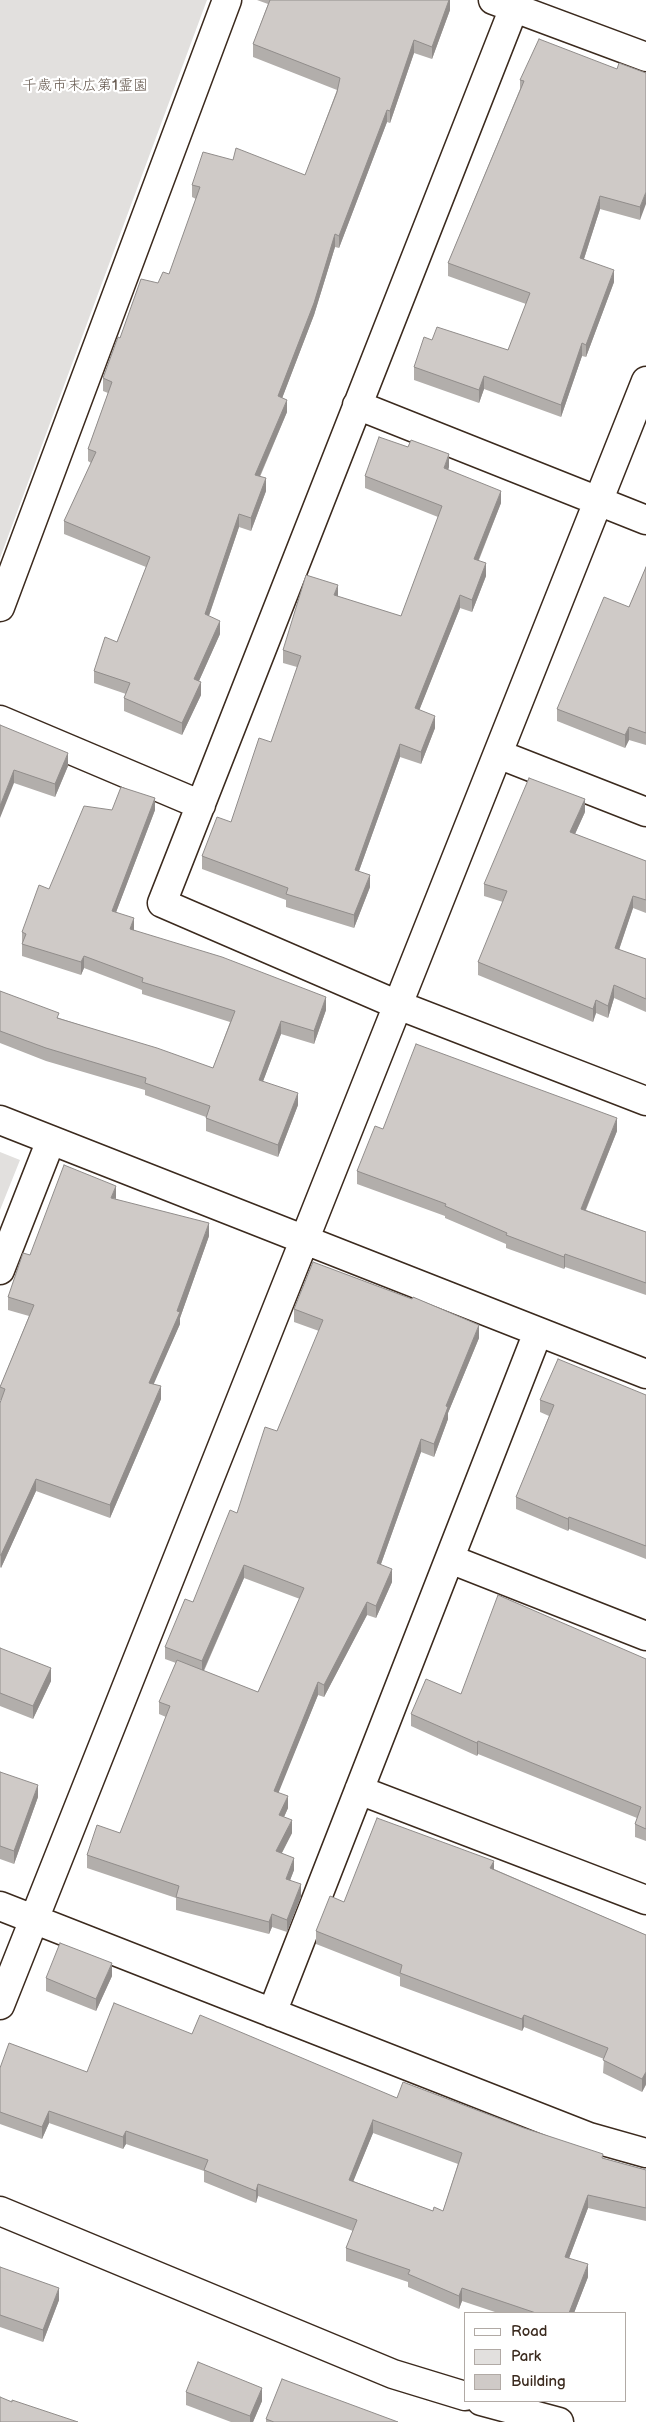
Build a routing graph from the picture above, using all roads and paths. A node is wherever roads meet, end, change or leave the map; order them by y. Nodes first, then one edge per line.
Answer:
1 (227, 0) edge
2 (508, 3) edge
3 (646, 56) edge
4 (646, 381) edge
5 (357, 405) junction
6 (598, 502) junction
7 (646, 520) edge
8 (0, 607) edge
9 (0, 720) edge
10 (498, 754) junction
11 (200, 805) junction
12 (646, 812) edge
13 (398, 1005) junction
14 (646, 1101) edge
15 (0, 1120) edge
16 (51, 1140) junction
17 (304, 1240) junction
18 (0, 1270) edge
19 (538, 1332) junction
20 (646, 1374) edge
21 (450, 1559) junction
22 (646, 1636) edge
23 (359, 1790) junction
24 (646, 1900) edge
25 (0, 1906) edge
26 (34, 1920) junction
27 (0, 2005) edge
28 (272, 2013) junction
29 (646, 2152) edge
30 (0, 2211) edge
31 (463, 2395) edge
32 (484, 2402) edge
33 (525, 2418) edge
34 (558, 2422) edge

1 - 8 street
2 - 3 street
2 - 5 street
4 - 6 street
5 - 6 street
5 - 11 street
6 - 7 street
6 - 10 street
9 - 11 street
10 - 12 street
10 - 13 street
11 - 13 street
13 - 14 street
13 - 17 street
15 - 16 street
16 - 17 street
16 - 18 street
17 - 19 street
17 - 26 street
19 - 20 street
19 - 21 street
21 - 22 street
21 - 23 street
23 - 24 street
23 - 28 street
25 - 26 street
26 - 27 street
26 - 28 street
28 - 29 street
30 - 31 street
32 - 33 street
33 - 34 street

